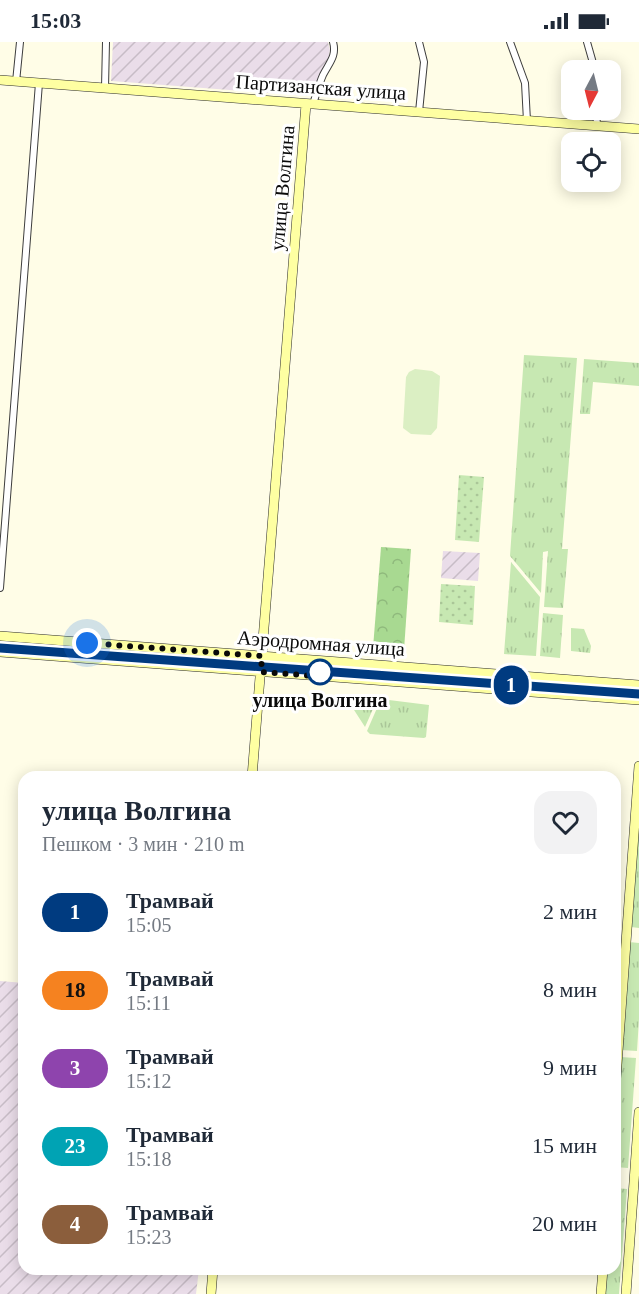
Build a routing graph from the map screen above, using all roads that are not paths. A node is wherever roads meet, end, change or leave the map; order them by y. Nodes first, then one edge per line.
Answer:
1 (20, 42) edge
2 (106, 42) edge
3 (333, 42) edge
4 (419, 42) edge
5 (510, 42) edge
6 (587, 42) edge
7 (592, 60) edge
8 (0, 80) edge
9 (16, 82) junction
10 (39, 83) junction
11 (105, 88) junction
12 (310, 104) junction
13 (419, 112) junction
14 (597, 120) edge
15 (527, 121) junction
16 (597, 126) junction
17 (639, 129) edge
18 (0, 588) edge
19 (0, 636) edge
20 (0, 652) edge
21 (262, 656) junction
22 (261, 672) junction
23 (639, 685) edge
24 (639, 700) edge
25 (639, 766) edge
26 (253, 771) edge
27 (621, 1010) edge
28 (639, 1112) edge
29 (213, 1275) edge
30 (603, 1275) edge
31 (211, 1294) edge
32 (601, 1294) edge
33 (626, 1294) edge

1 - 9 street
2 - 11 street
3 - 12 street, улица Волгина
4 - 13 street
5 - 15 street
6 - 7 street
8 - 9 main road, Партизанская улица
9 - 10 main road, Партизанская улица
10 - 11 main road, Партизанская улица
10 - 18 street
11 - 12 main road, Партизанская улица
12 - 13 main road, Партизанская улица
12 - 21 main road, улица Волгина
13 - 15 main road, Партизанская улица
14 - 16 street
15 - 16 main road, Партизанская улица
16 - 17 main road, Партизанская улица
19 - 21 main road, Аэродромная улица
20 - 22 main road, Аэродромная улица
21 - 22 main road, улица Волгина
21 - 23 main road, Аэродромная улица
22 - 24 main road, Аэродромная улица
22 - 26 main road, улица Волгина
25 - 27 main road
28 - 33 main road
29 - 31 main road
30 - 32 main road

